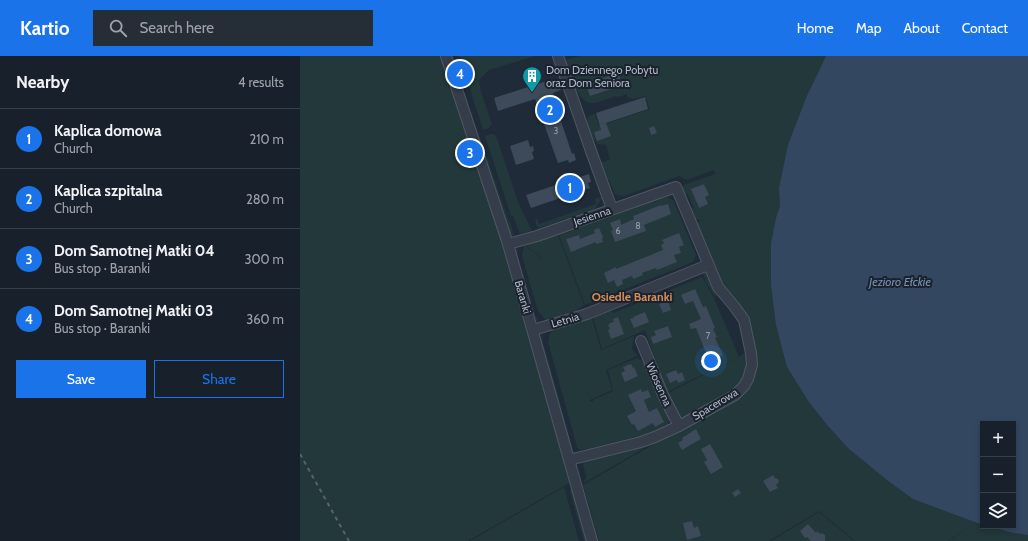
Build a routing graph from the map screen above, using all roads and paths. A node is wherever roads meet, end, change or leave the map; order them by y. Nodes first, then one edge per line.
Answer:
1 (446, 56) edge
2 (558, 56) edge
3 (676, 187) joint
4 (612, 209) junction
5 (508, 244) junction
6 (708, 265) junction
7 (533, 330) junction
8 (641, 341) dead end
9 (679, 426) junction
10 (570, 460) junction
11 (592, 541) edge

1 - 5 street, Baranki
2 - 4 street
3 - 4 street, Jesienna
3 - 6 street, Spacerowa
4 - 5 street, Jesienna
5 - 7 street, Baranki
6 - 7 street, Letnia
6 - 9 street, Spacerowa
7 - 10 street, Baranki
8 - 9 street, Wiosenna
9 - 10 street, Spacerowa
10 - 11 street, Baranki

